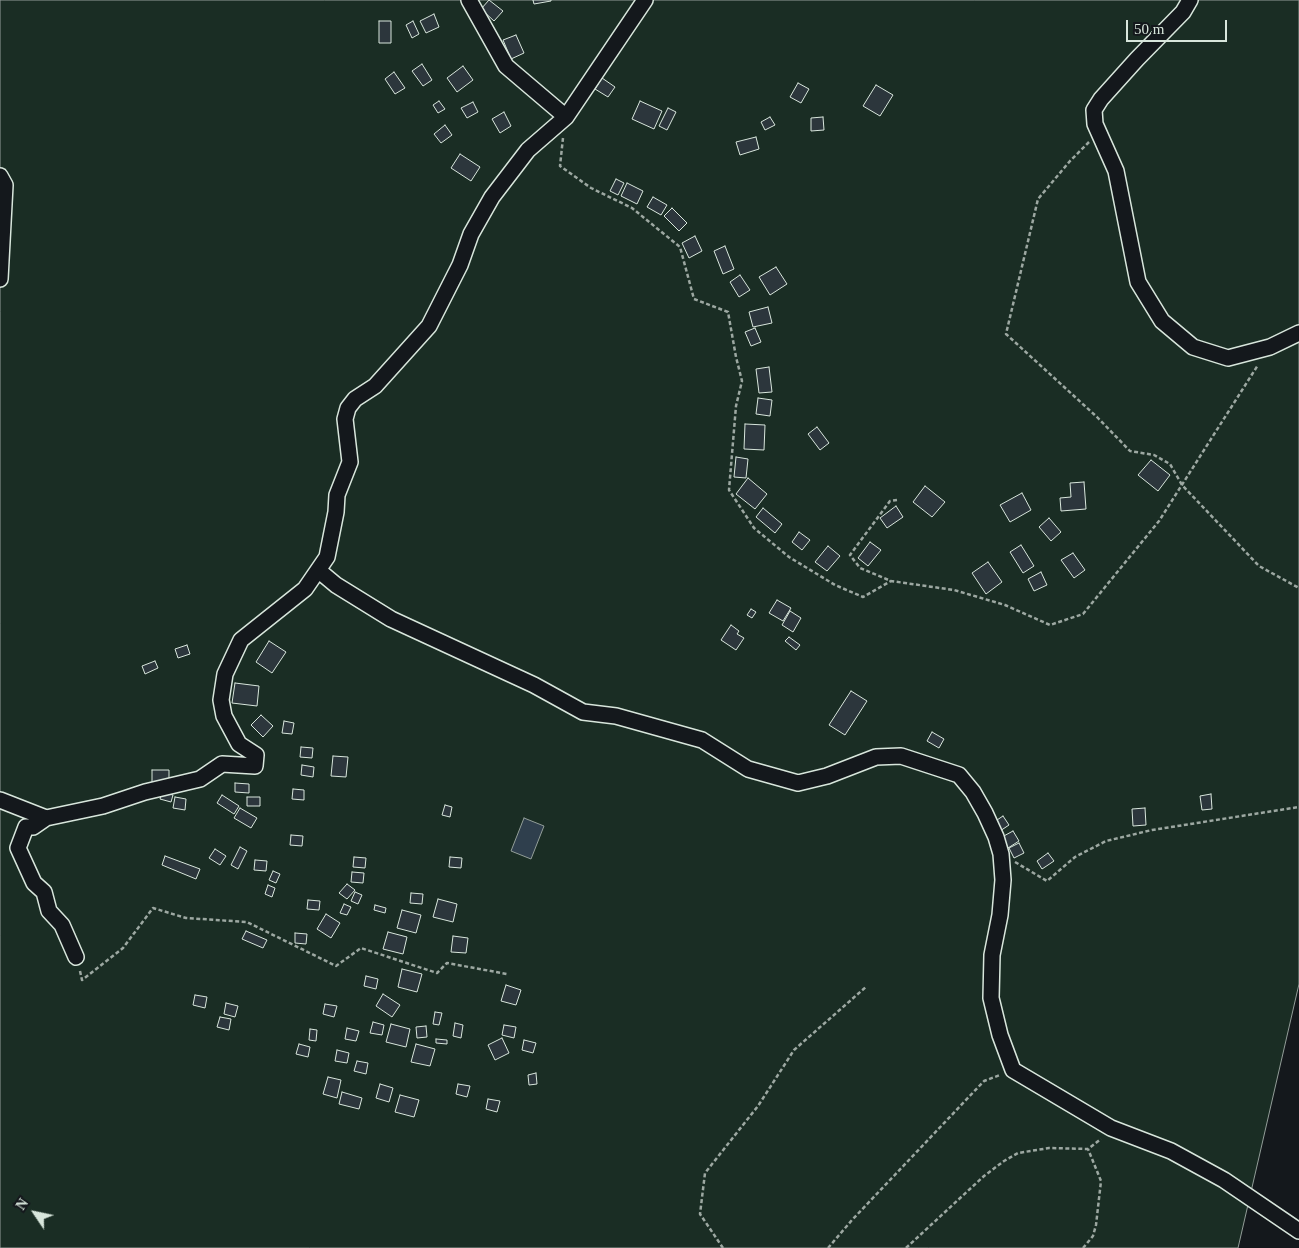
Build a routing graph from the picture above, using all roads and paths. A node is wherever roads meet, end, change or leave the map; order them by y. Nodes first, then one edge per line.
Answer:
1 (469, 0) edge
2 (645, 0) edge
3 (1190, 0) edge
4 (566, 117) junction
5 (1099, 133) junction
6 (0, 176) edge
7 (0, 279) edge
8 (1299, 334) edge
9 (1270, 347) junction
10 (1182, 485) junction
11 (897, 500) dead end
12 (318, 570) junction
13 (891, 582) junction
14 (1299, 588) edge
15 (0, 800) edge
16 (1299, 807) edge
17 (46, 818) junction
18 (1000, 854) junction
19 (76, 957) joint
20 (507, 974) dead end
21 (867, 986) dead end
22 (1013, 1070) junction
23 (1115, 1129) junction
24 (1088, 1149) junction
25 (1299, 1231) edge
26 (722, 1248) edge
27 (828, 1248) edge
28 (906, 1248) edge
29 (1083, 1248) edge

1 - 4 street
2 - 4 street
3 - 5 street
4 - 12 street
4 - 13 path
5 - 9 street
5 - 10 path
6 - 7 street
8 - 9 street
9 - 10 path
10 - 13 path
10 - 14 path
11 - 13 path
12 - 17 street
12 - 18 street
15 - 17 street
16 - 18 path
17 - 19 street
18 - 22 street
19 - 20 path
21 - 26 path
22 - 23 street
22 - 27 path
23 - 24 path
23 - 25 street
24 - 28 path
24 - 29 path

